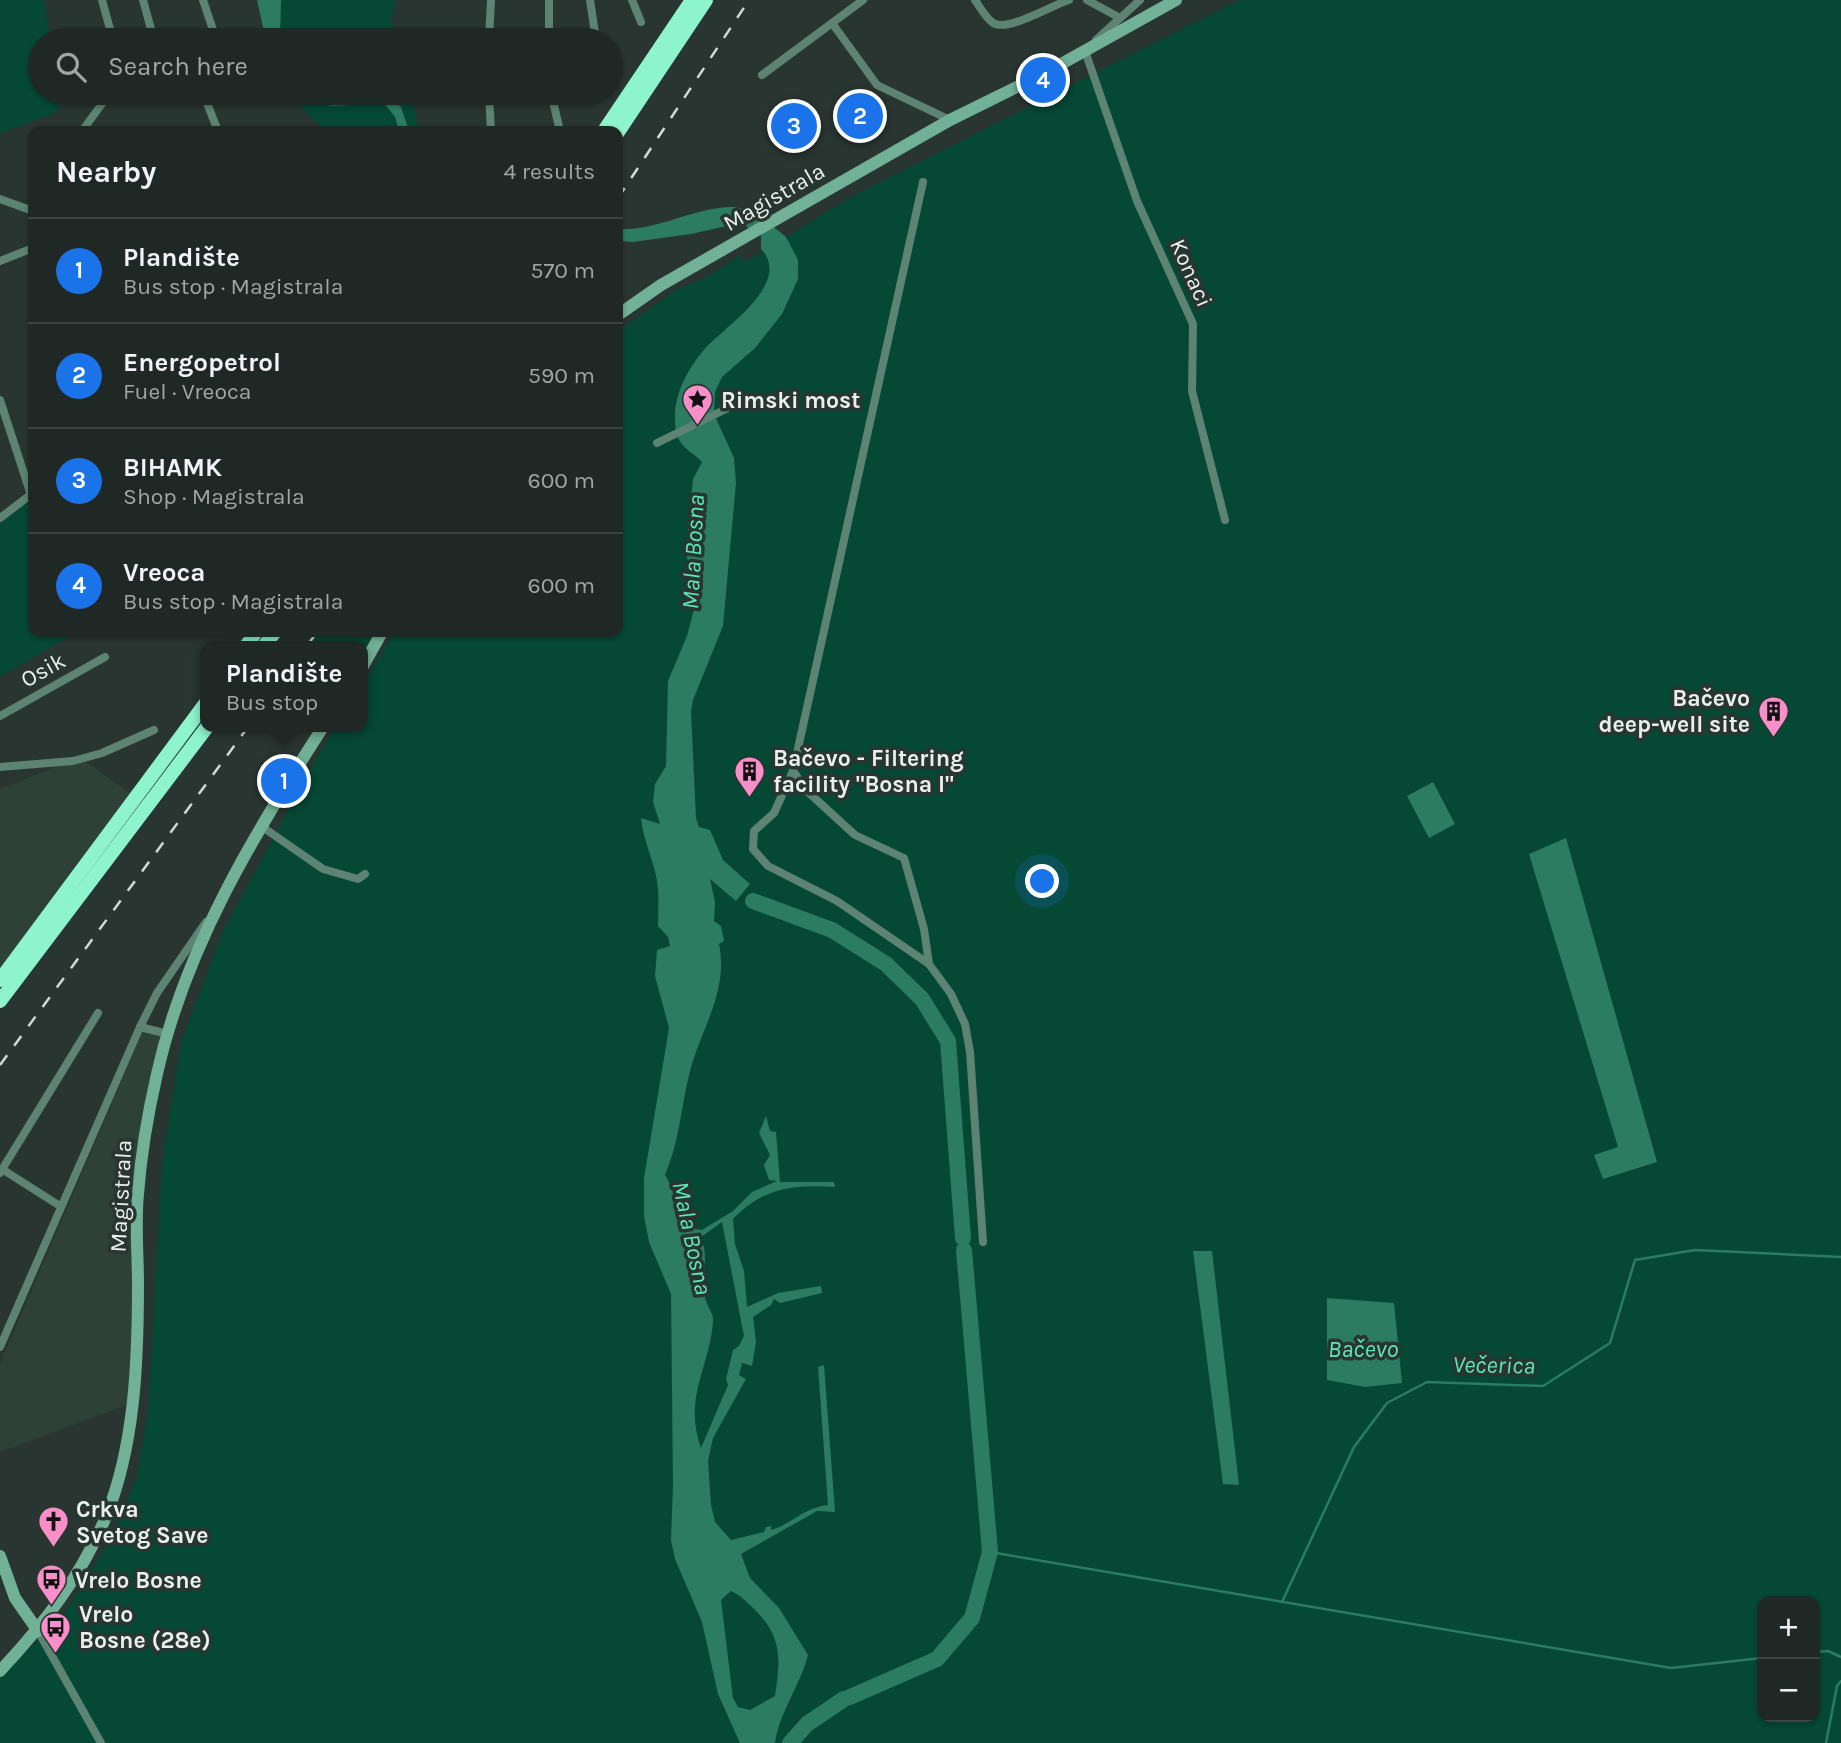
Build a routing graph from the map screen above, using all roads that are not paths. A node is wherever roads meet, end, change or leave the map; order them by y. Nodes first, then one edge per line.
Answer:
1 (102, 0) edge
2 (143, 0) edge
3 (203, 0) edge
4 (491, 0) edge
5 (550, 0) edge
6 (590, 0) edge
7 (632, 0) edge
8 (692, 0) edge
9 (706, 0) edge
10 (863, 0) edge
11 (975, 0) edge
12 (1069, 0) edge
13 (1087, 0) edge
14 (1140, 0) edge
15 (1176, 0) edge
16 (1120, 18) junction
17 (641, 22) dead end
18 (832, 23) junction
19 (110, 28) edge
20 (150, 28) edge
21 (212, 28) edge
22 (490, 28) edge
23 (549, 28) edge
24 (594, 28) edge
25 (1085, 51) junction
26 (762, 75) dead end
27 (623, 103) edge
28 (101, 105) edge
29 (207, 105) edge
30 (490, 105) edge
31 (554, 105) edge
32 (621, 105) edge
33 (950, 120) junction
34 (86, 126) edge
35 (216, 126) edge
36 (491, 126) edge
37 (559, 126) edge
38 (607, 126) edge
39 (622, 126) edge
40 (923, 181) dead end
41 (0, 200) edge
42 (28, 209) edge
43 (28, 249) edge
44 (0, 261) edge
45 (623, 312) edge
46 (0, 400) edge
47 (741, 401) dead end
48 (657, 443) dead end
49 (28, 482) edge
50 (28, 497) edge
51 (0, 518) edge
52 (1225, 520) dead end
53 (379, 637) edge
54 (105, 657) dead end
55 (368, 657) edge
56 (0, 716) edge
57 (200, 729) edge
58 (154, 730) dead end
59 (320, 732) edge
60 (186, 743) junction
61 (0, 767) edge
62 (793, 771) junction
63 (261, 826) junction
64 (365, 874) dead end
65 (226, 892) junction
66 (929, 964) junction
67 (0, 981) edge
68 (0, 1001) edge
69 (98, 1013) dead end
70 (140, 1027) junction
71 (168, 1034) junction
72 (1, 1171) edge
73 (61, 1206) junction
74 (983, 1242) dead end
75 (0, 1347) edge
76 (0, 1556) edge
77 (38, 1631) junction
78 (0, 1671) edge
79 (101, 1743) edge

1 - 19 street
2 - 20 street
3 - 21 street
4 - 22 street
5 - 23 street
6 - 24 street
7 - 17 street
8 - 27 highway
9 - 39 highway
10 - 18 street
11 - 12 street
13 - 16 street
14 - 16 street
15 - 25 main road, Magistrala
16 - 25 street
18 - 26 street
18 - 33 street
25 - 33 main road, Magistrala
25 - 52 street, Konaci
28 - 34 street
29 - 35 street
30 - 36 street
31 - 37 street
32 - 38 highway
33 - 45 main road, Magistrala
40 - 62 street
41 - 42 street
43 - 44 street
46 - 49 street
47 - 48 street
50 - 51 street
53 - 55 main road
54 - 56 street, Osik
57 - 60 highway
58 - 61 street
59 - 63 main road, Magistrala
60 - 67 highway
60 - 68 highway
62 - 66 street
62 - 66 street
63 - 64 street
63 - 65 main road, Magistrala
65 - 70 street
65 - 71 main road, Magistrala
66 - 74 street
69 - 72 street
70 - 71 street
70 - 73 street
71 - 77 main road, Magistrala
72 - 73 street
73 - 75 street
76 - 77 main road
77 - 78 main road, Magistrala
77 - 79 street

